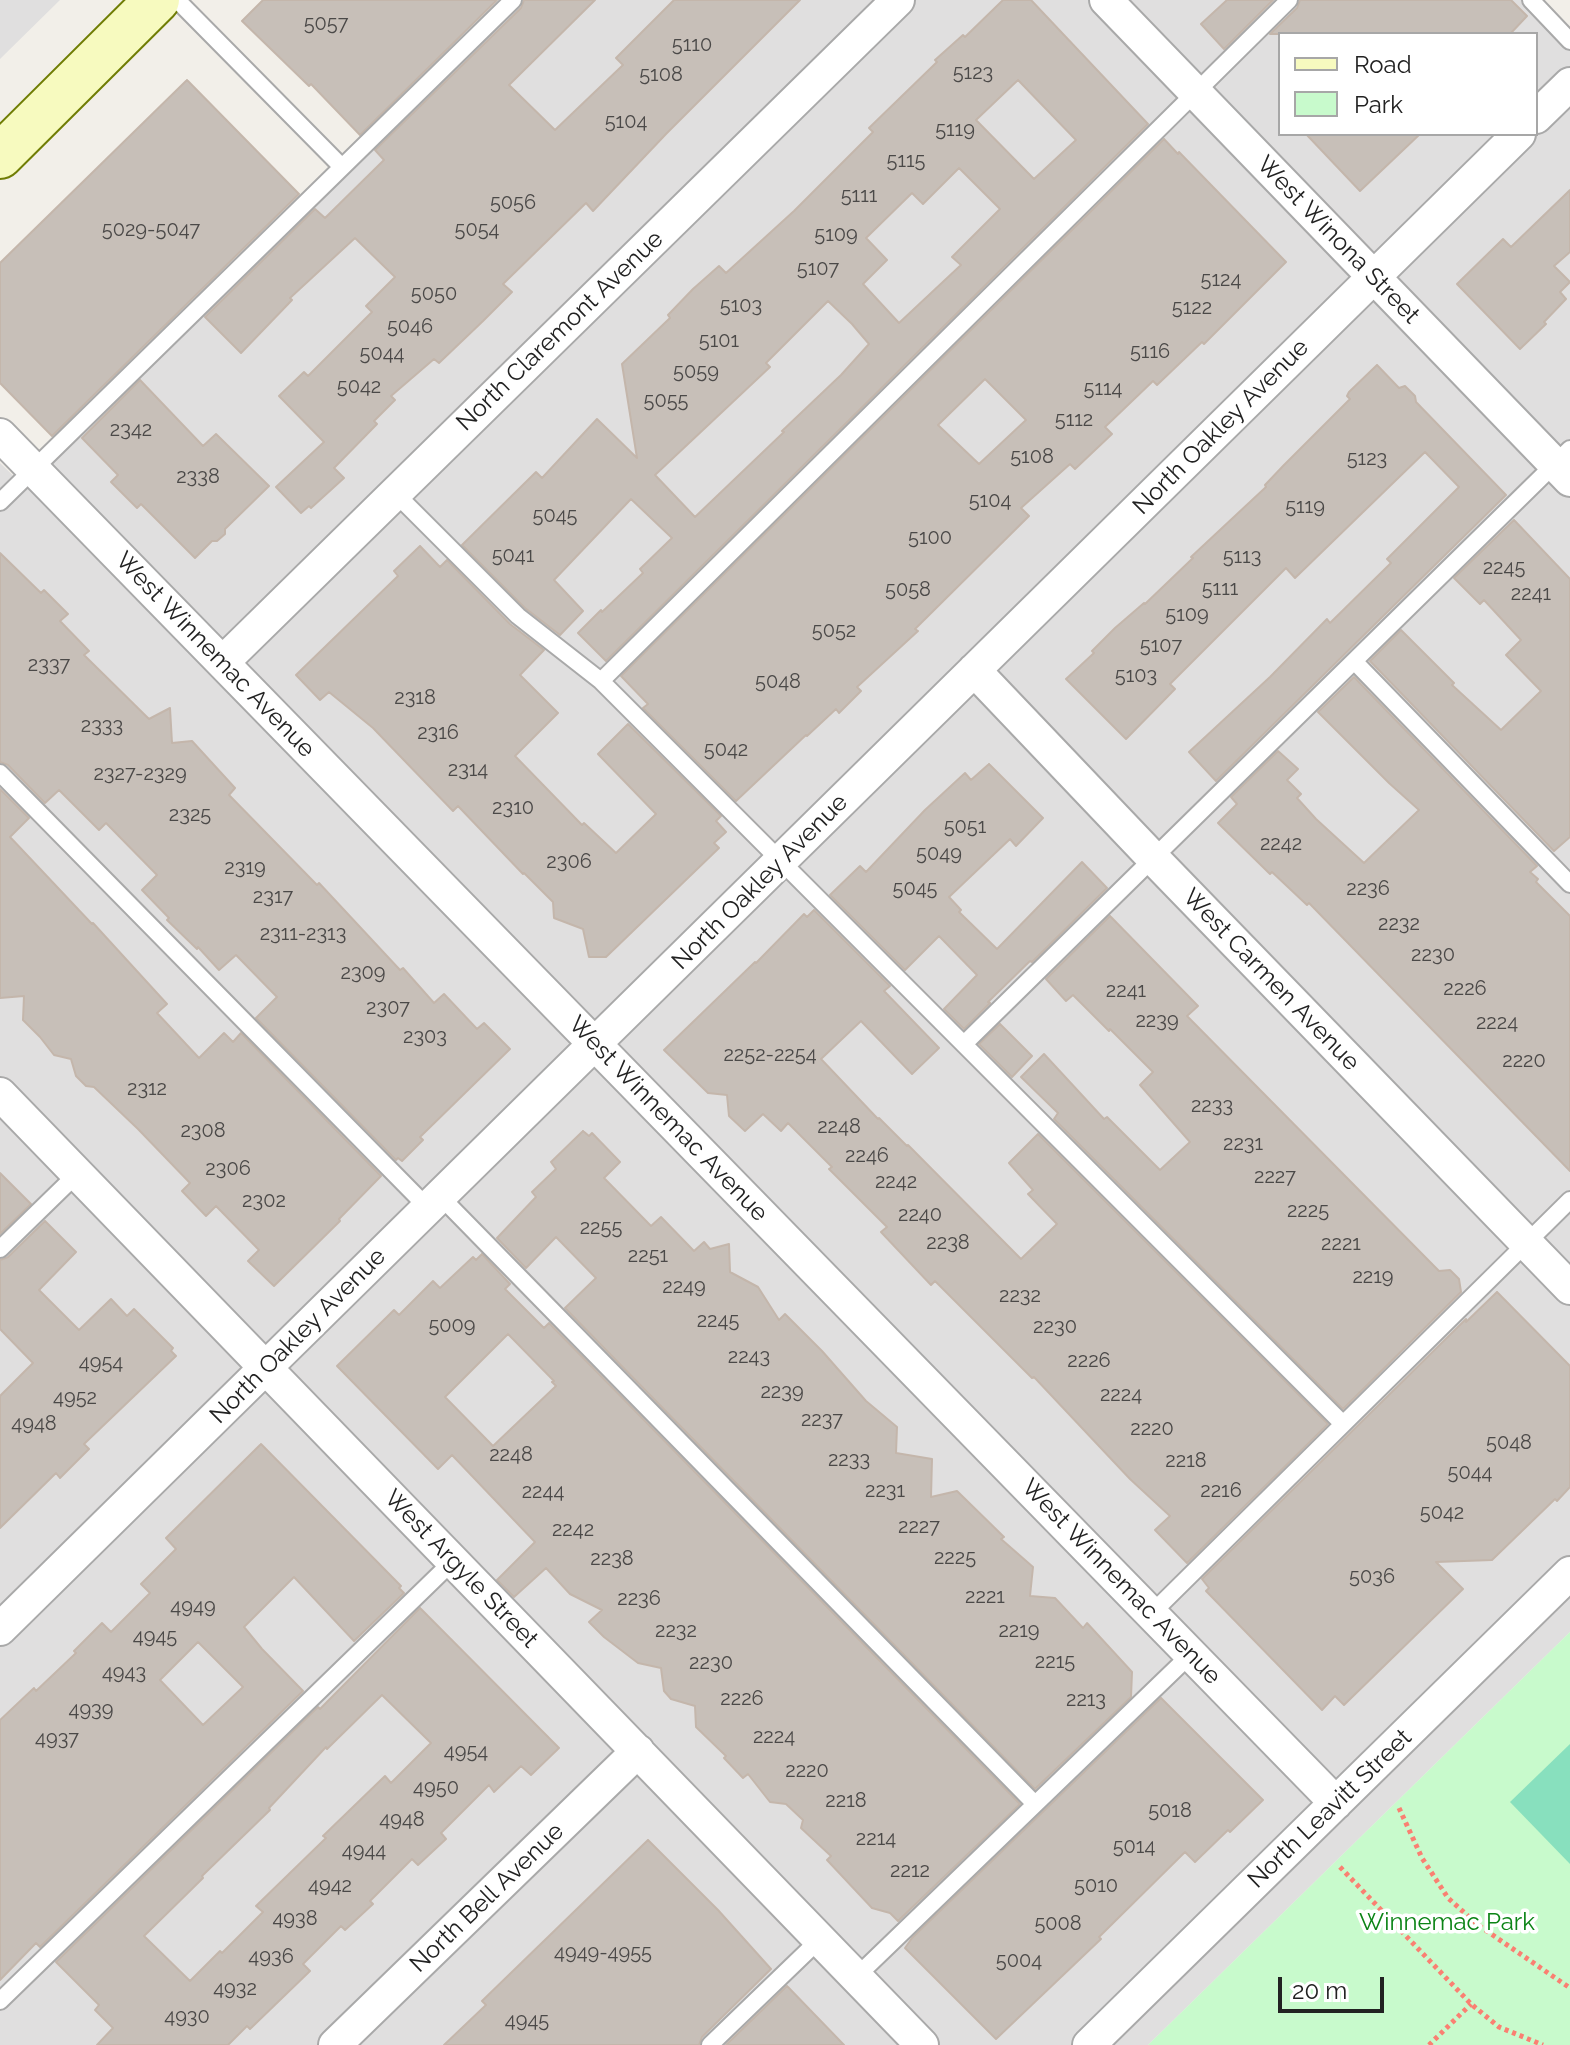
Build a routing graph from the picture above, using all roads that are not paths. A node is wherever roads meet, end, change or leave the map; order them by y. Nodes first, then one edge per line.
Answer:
1 (157, 0) edge
2 (177, 0) edge
3 (513, 0) edge
4 (898, 0) edge
5 (1106, 0) edge
6 (1289, 0) edge
7 (1531, 0) edge
8 (1570, 41) edge
9 (1570, 84) edge
10 (1195, 93) junction
11 (1538, 115) edge
12 (1517, 136) edge
13 (0, 156) edge
14 (342, 167) junction
15 (1374, 277) junction
16 (0, 435) edge
17 (1565, 464) edge
18 (33, 469) junction
19 (395, 493) junction
20 (0, 502) edge
21 (1354, 661) junction
22 (223, 662) junction
23 (974, 670) junction
24 (601, 681) junction
25 (0, 773) edge
26 (1153, 858) junction
27 (781, 861) junction
28 (1570, 884) edge
29 (595, 1044) junction
30 (964, 1044) junction
31 (0, 1094) edge
32 (77, 1174) junction
33 (1570, 1200) edge
34 (434, 1202) junction
35 (1526, 1243) junction
36 (0, 1249) edge
37 (1570, 1288) edge
38 (266, 1368) junction
39 (1343, 1424) junction
40 (453, 1561) junction
41 (1570, 1573) edge
42 (1151, 1614) junction
43 (0, 1629) edge
44 (1191, 1654) junction
45 (638, 1751) junction
46 (1336, 1803) junction
47 (1035, 1804) junction
48 (820, 1939) junction
49 (855, 1978) junction
50 (0, 2001) edge
51 (335, 2045) edge
52 (710, 2045) edge
53 (922, 2045) edge
54 (1089, 2045) edge

1 - 13 main road
2 - 14 lane
3 - 14 lane
4 - 19 street, North Claremont Avenue
5 - 10 street, West Winona Street
6 - 10 lane
7 - 8 lane
9 - 11 street
10 - 15 street, West Winona Street
10 - 24 lane
12 - 15 street, North Oakley Avenue
14 - 18 lane
15 - 17 street, West Winona Street
15 - 23 street, North Oakley Avenue
16 - 18 street, West Winnemac Avenue
17 - 21 lane
18 - 20 lane
18 - 22 street, West Winnemac Avenue
19 - 22 street, North Claremont Avenue
19 - 24 lane
21 - 26 lane
21 - 28 lane
22 - 29 street, West Winnemac Avenue
23 - 26 street, West Carmen Avenue
23 - 27 street, North Oakley Avenue
24 - 27 lane
25 - 34 lane
26 - 30 lane
26 - 35 street, West Carmen Avenue
27 - 29 street, North Oakley Avenue
27 - 30 lane
29 - 34 street, North Oakley Avenue
29 - 42 street, West Winnemac Avenue
30 - 39 lane
31 - 32 street, West Argyle Street
32 - 36 lane
32 - 38 street, West Argyle Street
33 - 35 lane
34 - 38 street, North Oakley Avenue
34 - 47 lane
35 - 37 street, West Carmen Avenue
35 - 39 lane
38 - 40 street, West Argyle Street
38 - 43 street, North Oakley Avenue
39 - 42 lane
40 - 45 street, West Argyle Street
40 - 50 lane
41 - 46 street, North Leavitt Street
42 - 44 street, West Winnemac Avenue
44 - 46 street, West Winnemac Avenue
44 - 47 lane
45 - 48 street, West Argyle Street
45 - 51 street, North Bell Avenue
46 - 54 street, North Leavitt Street
47 - 49 lane
48 - 49 street, West Argyle Street
48 - 52 lane
49 - 53 street, West Argyle Street

